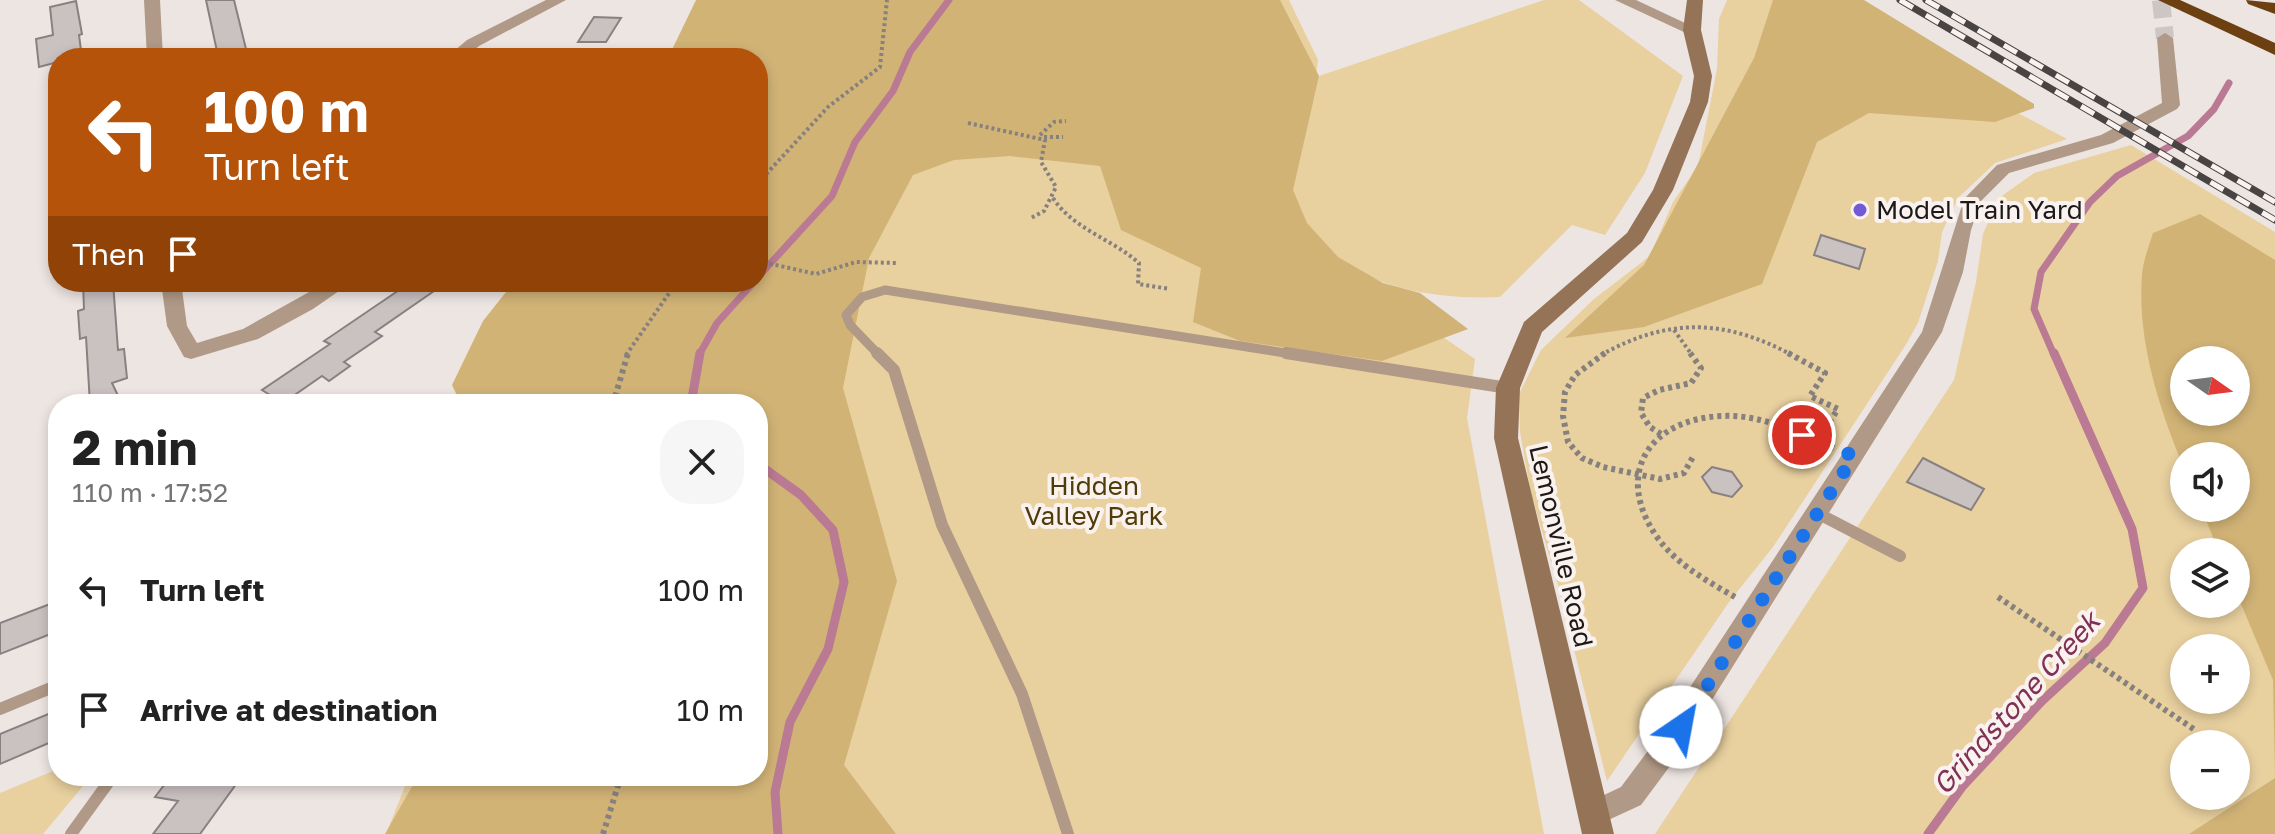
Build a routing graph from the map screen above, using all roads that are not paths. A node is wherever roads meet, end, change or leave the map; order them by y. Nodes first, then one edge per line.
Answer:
1 (152, 0) edge
2 (558, 0) edge
3 (1623, 0) edge
4 (1695, 0) edge
5 (2166, 0) edge
6 (2254, 0) edge
7 (2275, 9) edge
8 (1692, 30) junction
9 (2165, 38) tunnel mouth
10 (154, 48) edge
11 (467, 48) edge
12 (2275, 50) edge
13 (172, 292) edge
14 (325, 292) edge
15 (1508, 388) junction
16 (1817, 513) junction
17 (1900, 556) dead end
18 (48, 689) edge
19 (0, 709) edge
20 (106, 786) edge
21 (1595, 824) edge
22 (71, 834) edge
23 (1068, 834) edge

1 - 10 street
2 - 11 street
3 - 8 street
4 - 8 street, Lemonville Road
5 - 12 highway
6 - 7 highway
8 - 15 street, Lemonville Road
9 - 16 street
13 - 14 street
15 - 21 street, Lemonville Road
15 - 23 lane
16 - 17 lane
16 - 21 street
18 - 19 lane
20 - 22 lane

